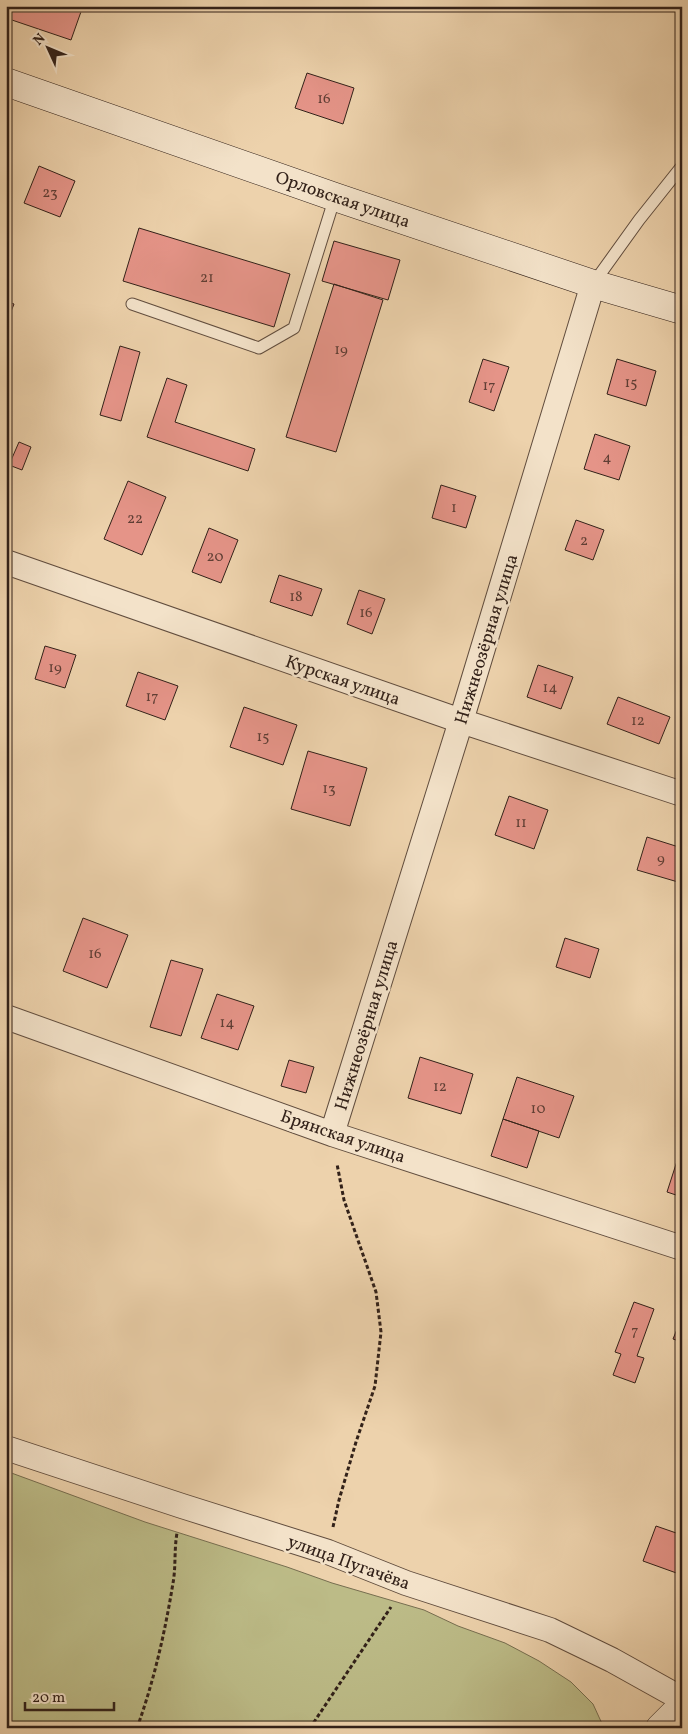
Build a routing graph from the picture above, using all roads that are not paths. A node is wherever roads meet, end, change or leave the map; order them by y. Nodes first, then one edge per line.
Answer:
1 (6, 82) edge
2 (682, 166) edge
3 (335, 197) junction
4 (593, 284) junction
5 (132, 304) dead end
6 (682, 310) edge
7 (6, 562) edge
8 (461, 721) junction
9 (682, 794) edge
10 (6, 1017) edge
11 (332, 1134) junction
12 (682, 1248) edge
13 (6, 1448) edge
14 (682, 1699) edge
15 (682, 1706) edge
16 (660, 1728) edge

1 - 3 main road, Орловская улица
2 - 4 lane, Нижнеозёрная улица
3 - 4 main road, Орловская улица
3 - 5 lane
4 - 6 main road, Орловская улица
4 - 8 street, Нижнеозёрная улица
7 - 8 street, Курская улица
8 - 9 street, Курская улица
8 - 11 street, Нижнеозёрная улица
10 - 11 street, Брянская улица
11 - 12 street, Брянская улица
13 - 14 street, улица Пугачёва
15 - 16 main road

